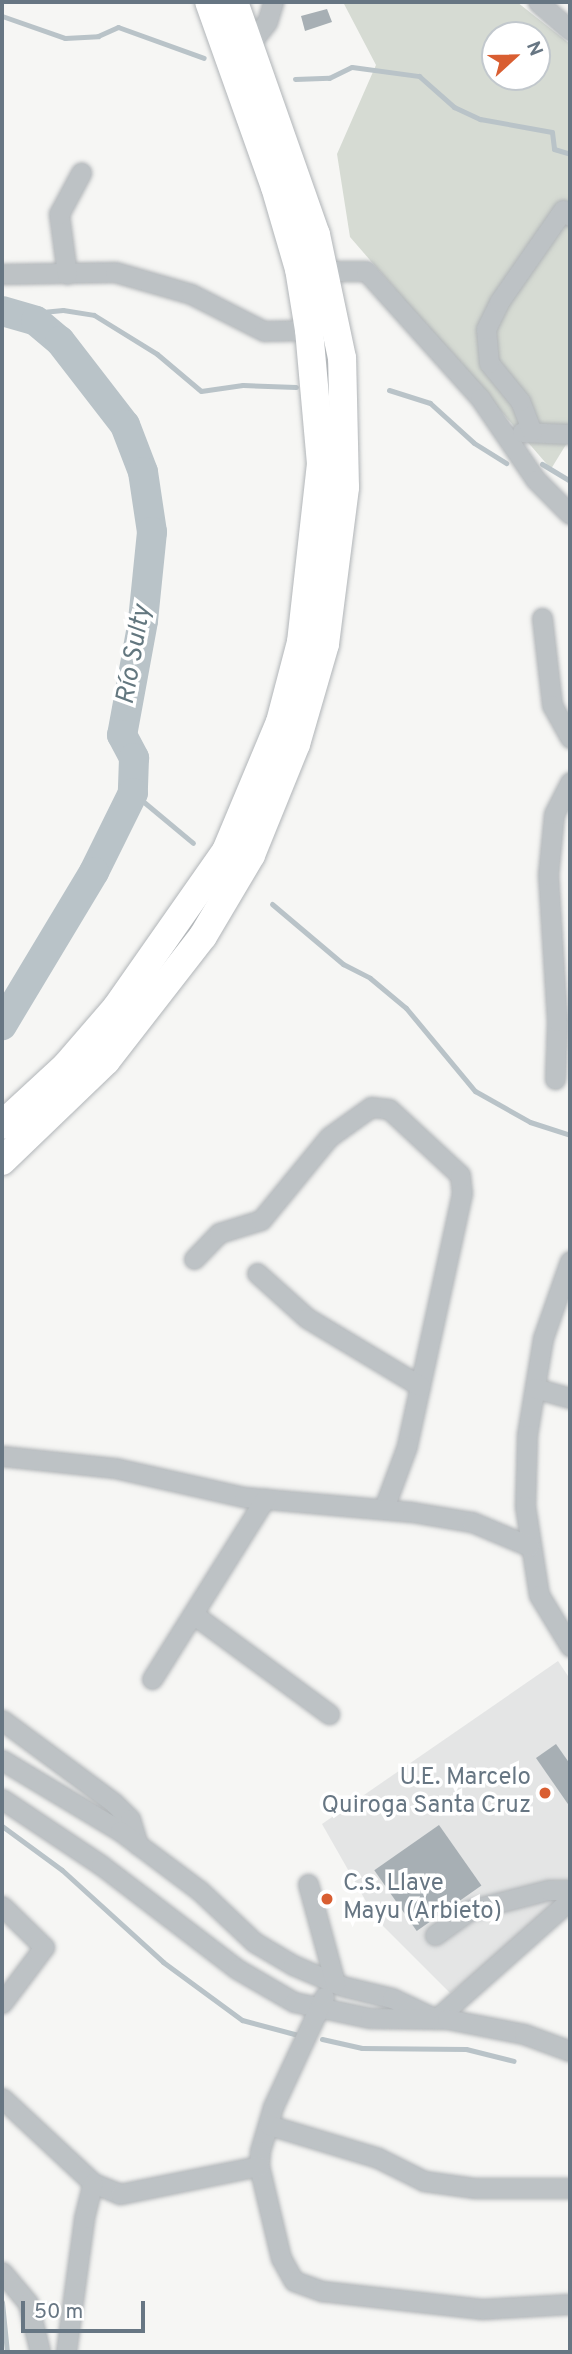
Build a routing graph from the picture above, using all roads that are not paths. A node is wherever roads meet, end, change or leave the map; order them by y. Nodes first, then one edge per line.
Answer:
1 (209, 2) edge
2 (234, 2) edge
3 (273, 2) edge
4 (538, 2) edge
5 (570, 30) edge
6 (248, 45) junction
7 (81, 173) dead end
8 (570, 216) edge
9 (325, 271) junction
10 (2, 274) edge
11 (67, 274) junction
12 (309, 330) junction
13 (532, 432) junction
14 (570, 433) edge
15 (503, 434) junction
16 (570, 514) edge
17 (542, 618) dead end
18 (570, 738) edge
19 (570, 782) edge
20 (555, 1080) dead end
21 (2, 1125) edge
22 (2, 1161) edge
23 (194, 1259) dead end
24 (568, 1270) edge
25 (257, 1273) dead end
26 (420, 1386) junction
27 (535, 1388) junction
28 (570, 1398) edge
29 (2, 1457) edge
30 (265, 1499) junction
31 (384, 1508) junction
32 (529, 1546) junction
33 (193, 1614) junction
34 (570, 1646) edge
35 (152, 1679) dead end
36 (329, 1714) dead end
37 (2, 1720) edge
38 (2, 1760) edge
39 (2, 1799) edge
40 (138, 1845) junction
41 (308, 1884) dead end
42 (570, 1890) edge
43 (570, 1900) edge
44 (2, 1906) edge
45 (435, 1935) dead end
46 (331, 1982) junction
47 (2, 2003) edge
48 (321, 2008) junction
49 (436, 2018) junction
50 (570, 2051) edge
51 (2, 2098) edge
52 (269, 2125) junction
53 (259, 2166) junction
54 (93, 2183) junction
55 (570, 2188) edge
56 (2, 2272) edge
57 (570, 2304) edge
58 (43, 2349) edge
59 (66, 2352) edge

1 - 12 highway
2 - 6 highway
3 - 6 street
4 - 5 street
6 - 9 highway
7 - 11 street
8 - 13 street
9 - 15 street
9 - 22 highway
10 - 11 street
11 - 12 street
12 - 21 highway
13 - 14 street
13 - 15 street
15 - 16 street
17 - 18 street
19 - 20 street
23 - 26 street
24 - 27 street
25 - 26 street
26 - 31 street
27 - 28 street
27 - 32 street
29 - 30 street
30 - 31 street
30 - 33 street
31 - 32 street
32 - 34 street
33 - 35 street
33 - 36 street
37 - 40 street
38 - 40 street
39 - 48 street
40 - 46 street
41 - 46 street
42 - 45 street
43 - 49 street
44 - 47 street
46 - 48 street
46 - 49 street
48 - 49 street
48 - 52 street
49 - 50 street
51 - 54 street
52 - 53 street
52 - 55 street
53 - 54 street
53 - 57 street
54 - 59 street
56 - 58 street

